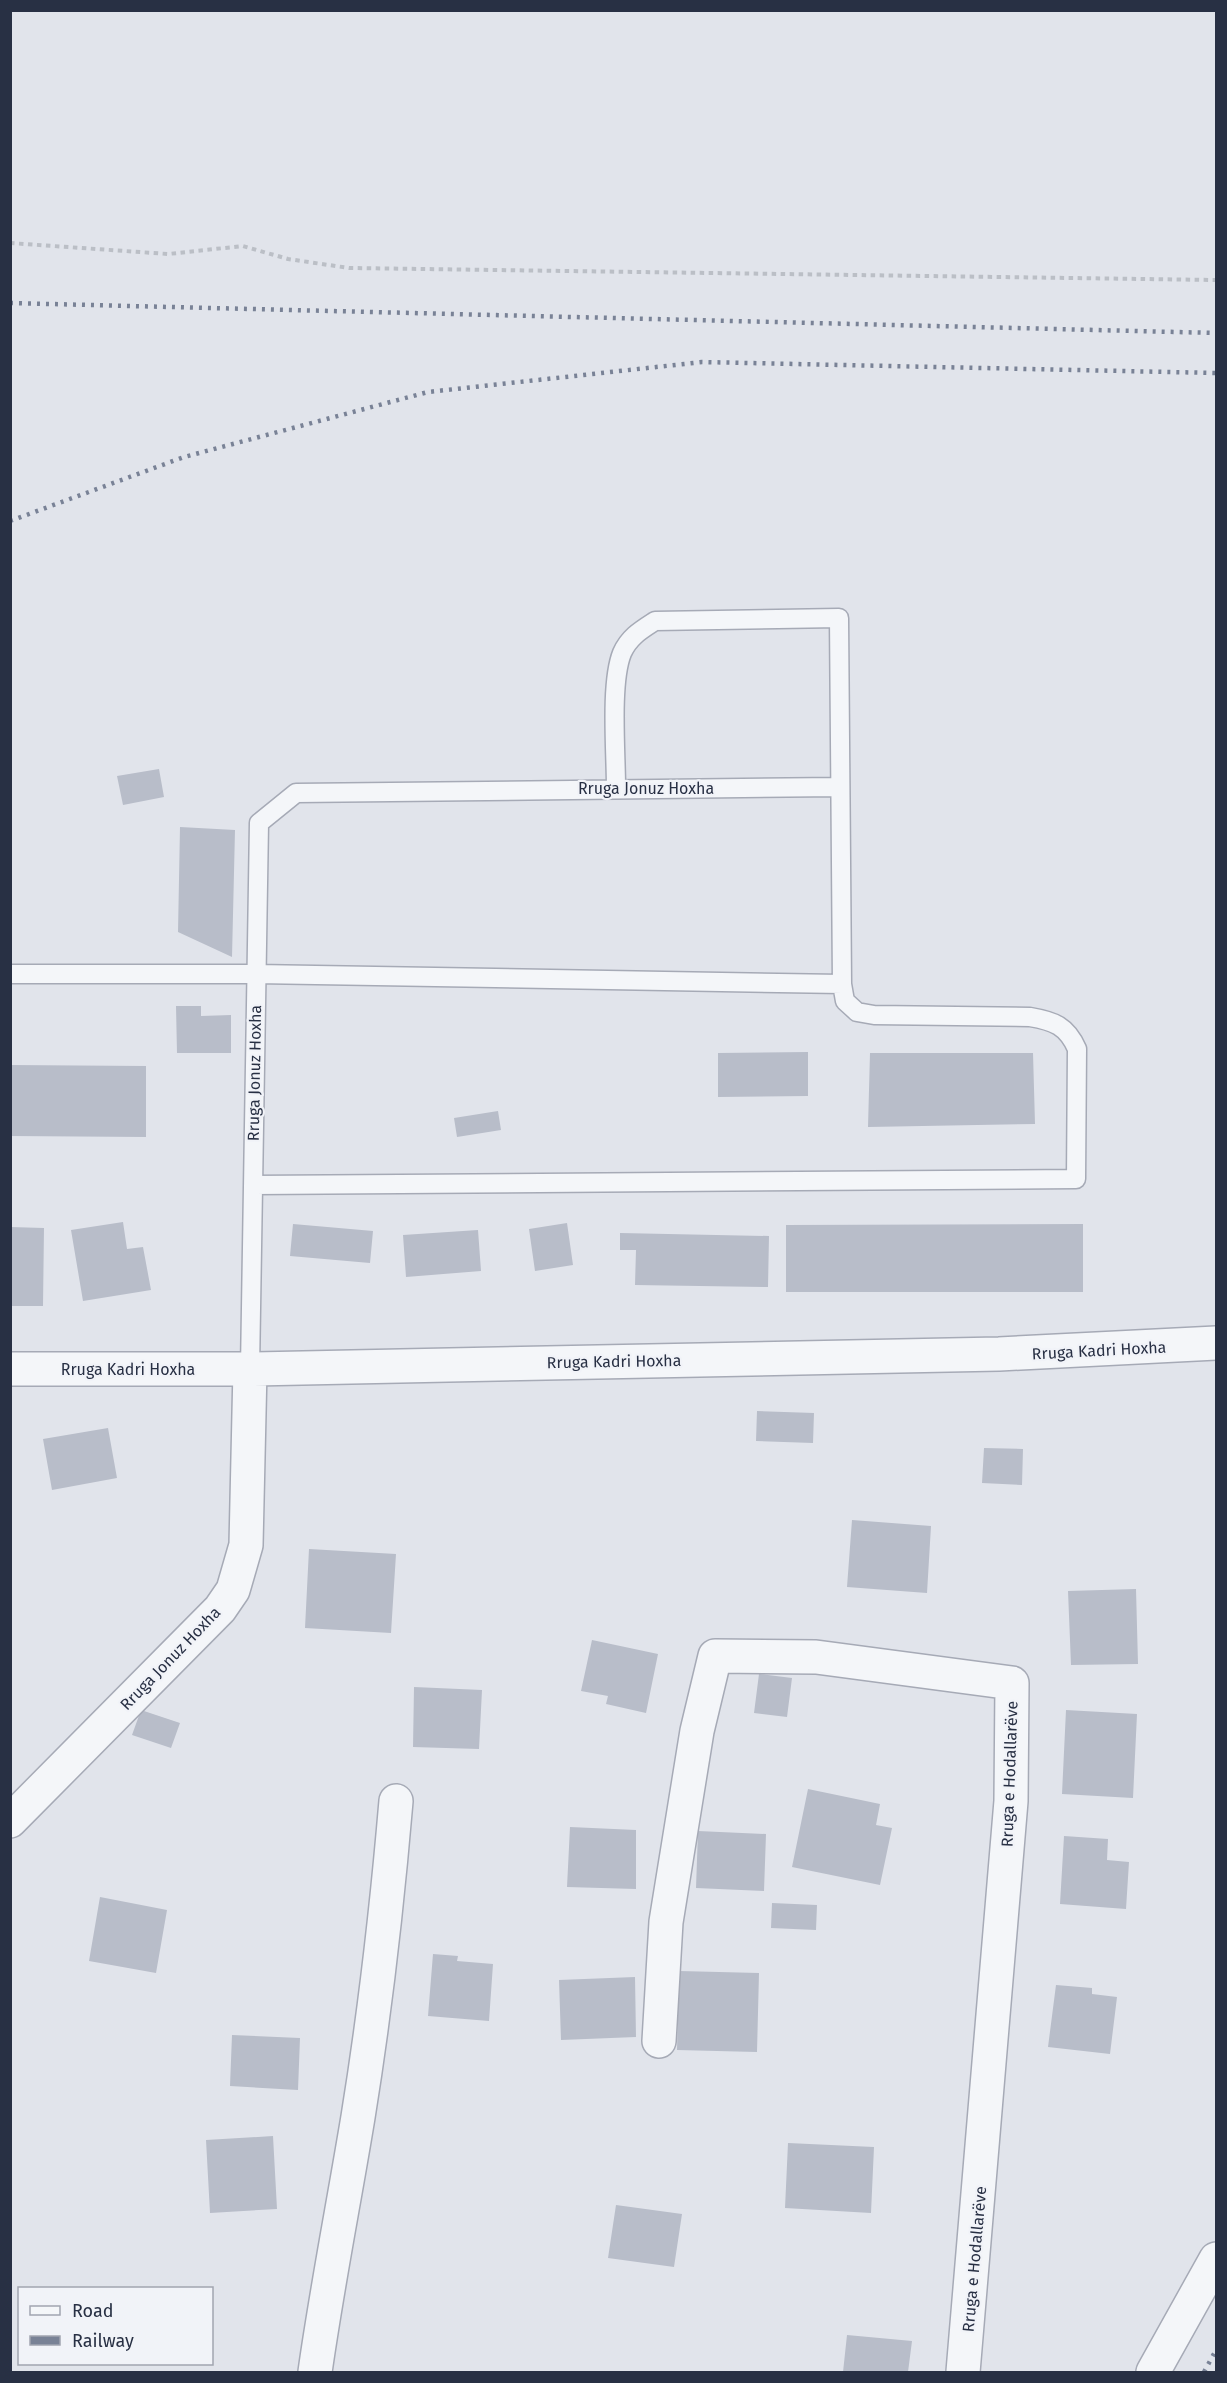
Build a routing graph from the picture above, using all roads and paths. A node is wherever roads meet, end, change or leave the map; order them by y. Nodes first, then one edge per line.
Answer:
1 (10, 243) edge
2 (1216, 280) edge
3 (616, 787) junction
4 (839, 787) junction
5 (10, 974) edge
6 (256, 974) junction
7 (842, 984) junction
8 (253, 1185) junction
9 (1216, 1343) edge
10 (10, 1369) edge
11 (250, 1369) junction
12 (396, 1801) dead end
13 (10, 1821) edge
14 (659, 2041) dead end
15 (1216, 2259) edge
16 (315, 2373) edge
17 (963, 2373) edge
18 (1153, 2373) edge

1 - 2 path
3 - 4 lane, Rruga Jonuz Hoxha
3 - 4 lane
3 - 6 lane, Rruga Jonuz Hoxha
4 - 7 lane
5 - 6 lane
6 - 7 lane
6 - 8 lane, Rruga Jonuz Hoxha
7 - 8 lane
8 - 11 lane, Rruga Jonuz Hoxha
9 - 11 street, Rruga Kadri Hoxha
10 - 11 street, Rruga Kadri Hoxha
11 - 13 street, Rruga Jonuz Hoxha
12 - 16 street
14 - 17 street, Rruga e Hodallarëve
15 - 18 street

